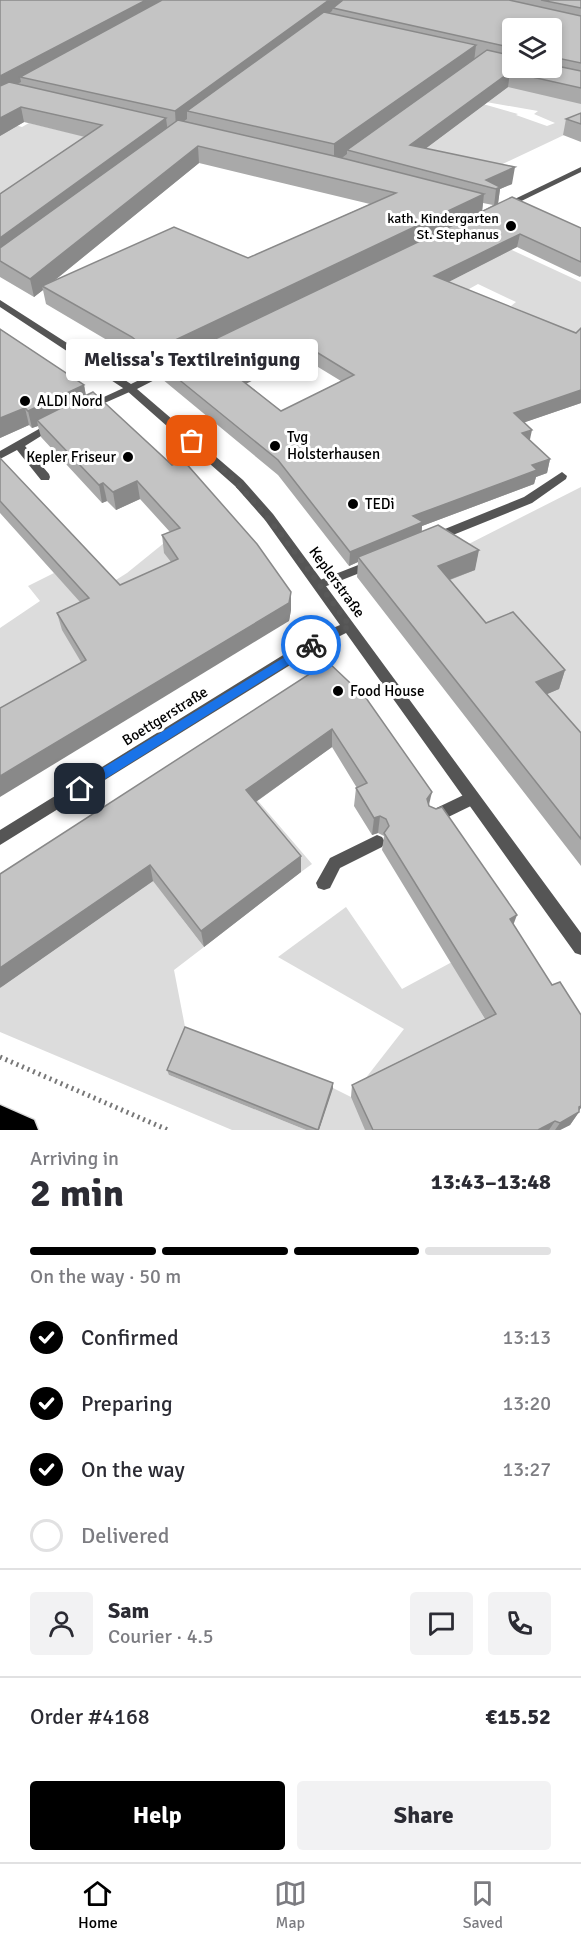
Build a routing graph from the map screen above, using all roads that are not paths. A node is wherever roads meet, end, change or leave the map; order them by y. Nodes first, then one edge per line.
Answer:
1 (581, 169) edge
2 (495, 210) edge
3 (0, 303) edge
4 (181, 364) edge
5 (130, 388) junction
6 (18, 444) junction
7 (2, 460) edge
8 (562, 476) dead end
9 (45, 477) dead end
10 (418, 545) edge
11 (387, 558) edge
12 (319, 585) junction
13 (350, 626) junction
14 (472, 798) junction
15 (433, 817) edge
16 (0, 838) edge
17 (377, 842) edge
18 (324, 883) dead end
19 (581, 947) edge
20 (0, 1119) edge
21 (24, 1130) edge

1 - 2 street
3 - 5 street, Keplerstraße
4 - 5 street
5 - 6 street
5 - 12 street, Keplerstraße
6 - 7 street
6 - 9 street
8 - 10 street
11 - 12 street
12 - 13 street, Keplerstraße
13 - 14 street, Keplerstraße
13 - 16 street, Boettgerstraße
14 - 15 street
14 - 19 street, Keplerstraße
17 - 18 street
20 - 21 highway

